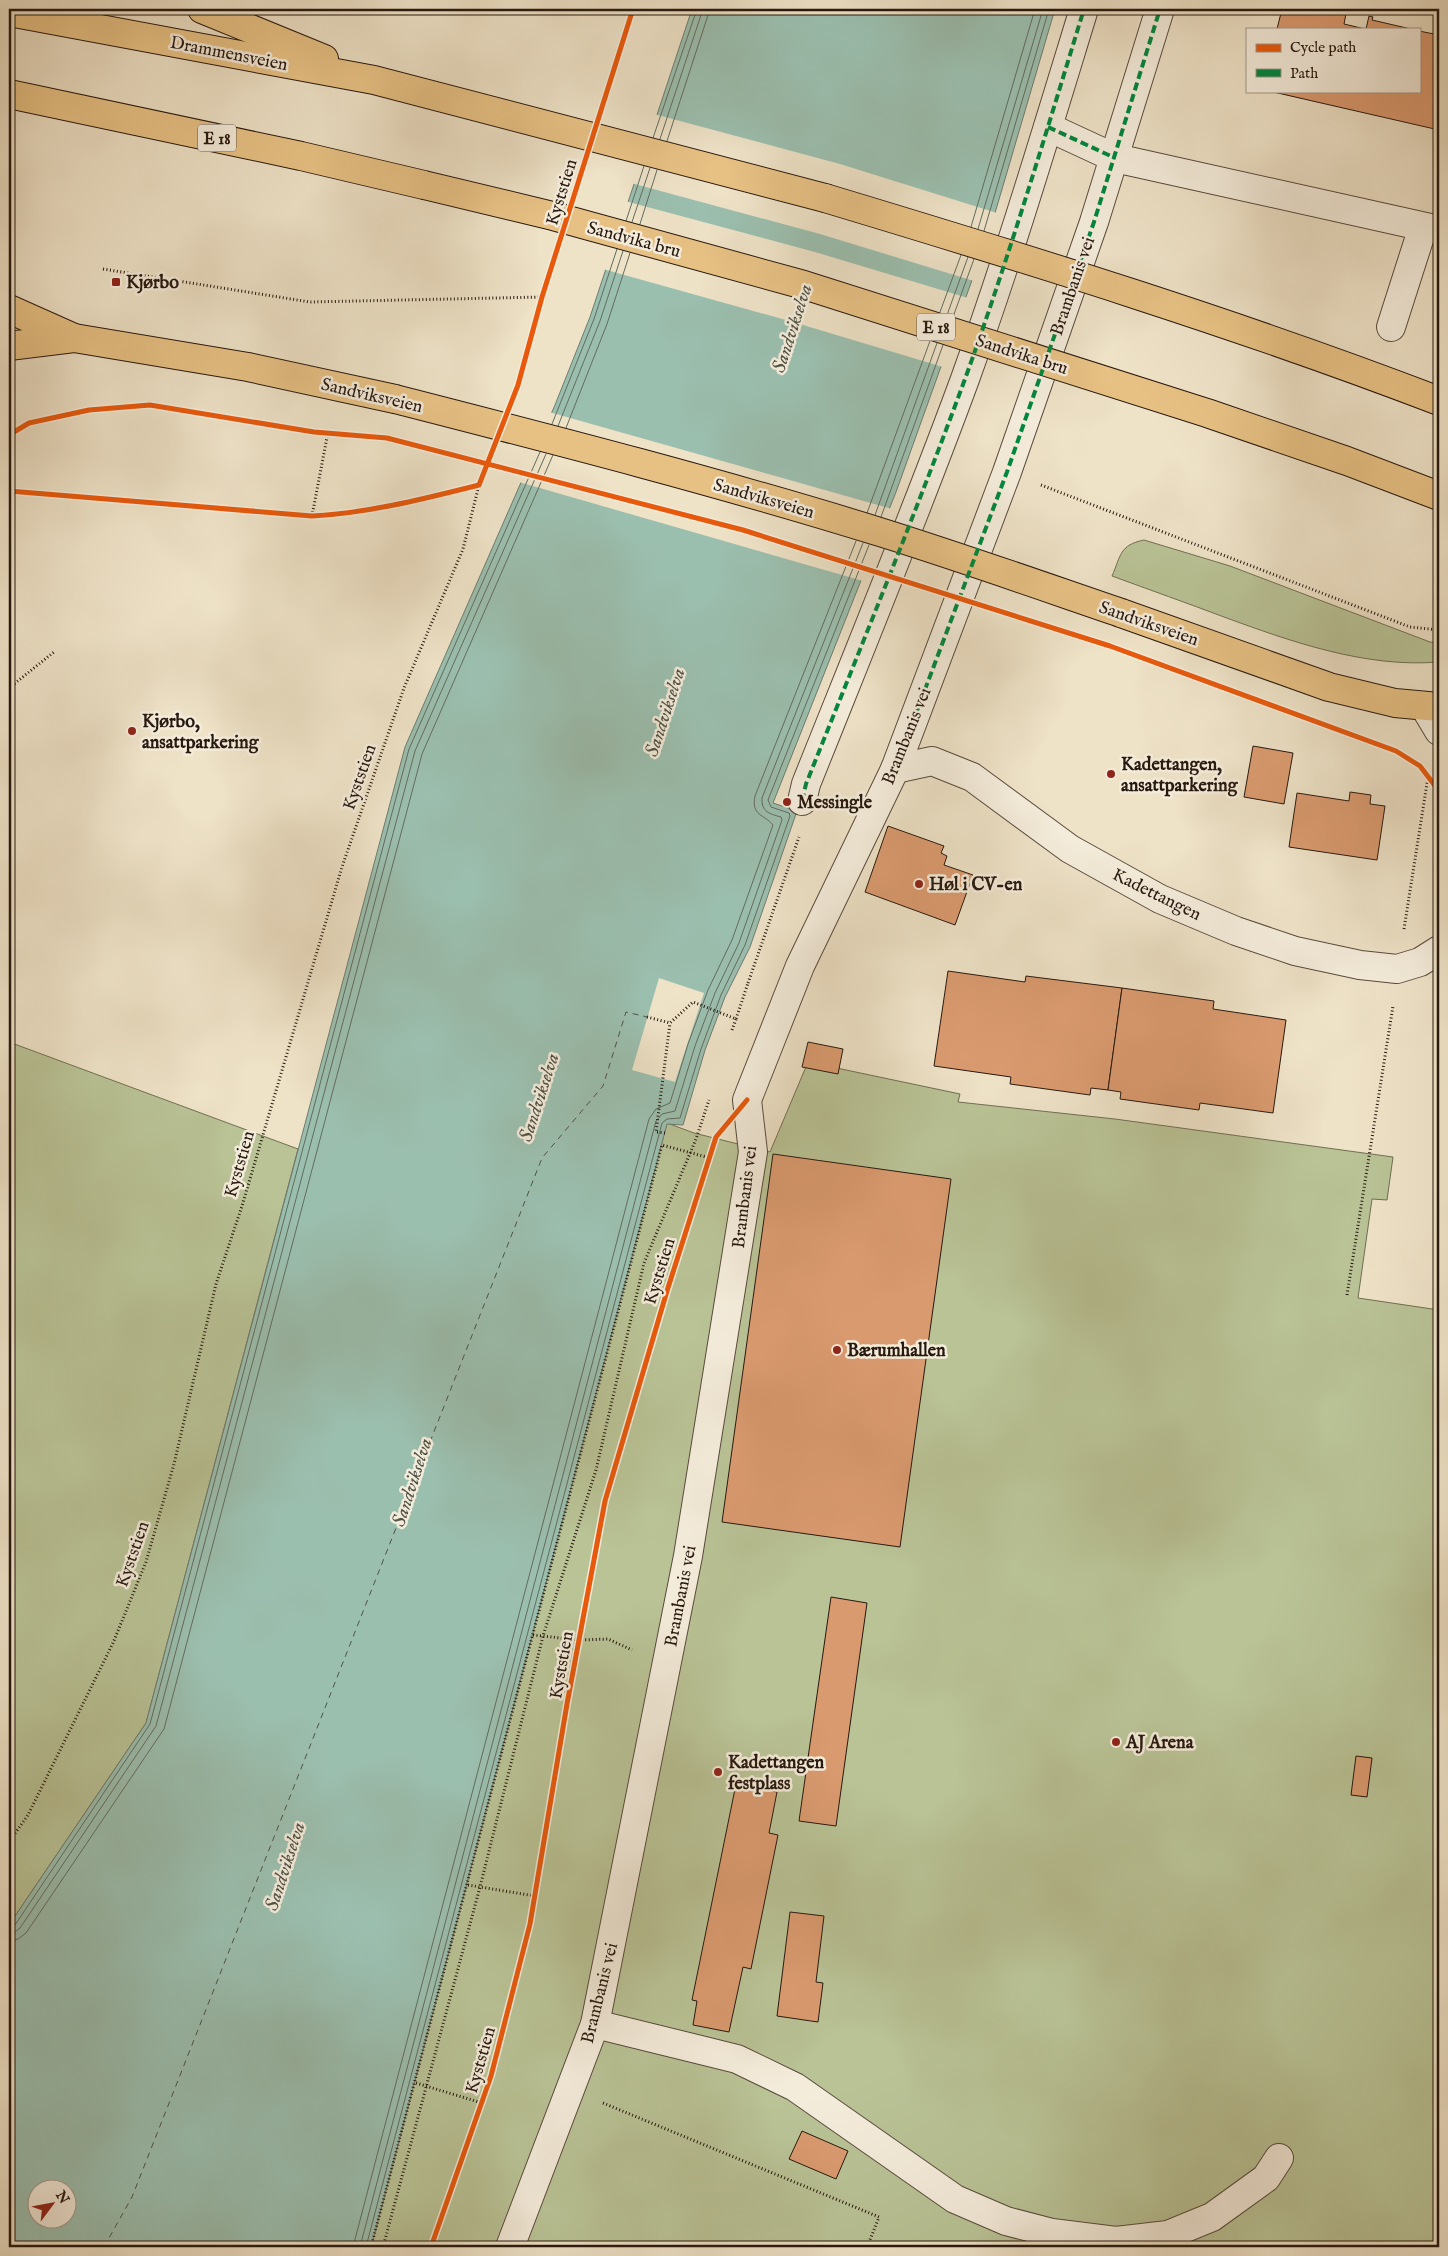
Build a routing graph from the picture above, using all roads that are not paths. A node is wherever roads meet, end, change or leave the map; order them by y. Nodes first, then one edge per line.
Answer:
1 (202, 9) edge
2 (1084, 9) edge
3 (1160, 9) edge
4 (9, 12) edge
5 (374, 80) junction
6 (9, 94) edge
7 (1048, 127) junction
8 (1115, 158) junction
9 (1431, 229) edge
10 (9, 309) edge
11 (1391, 327) dead end
12 (74, 338) junction
13 (9, 346) edge
14 (1439, 400) edge
15 (1439, 496) edge
16 (1432, 706) edge
17 (1439, 732) edge
18 (895, 769) junction
19 (802, 801) road end
20 (1439, 953) edge
21 (595, 2024) junction
22 (1279, 2158) dead end
23 (510, 2247) edge

1 - 5 main road
2 - 7 street
3 - 8 street, Brambanis vei
4 - 5 main road, Drammensveien
5 - 14 main road, Drammensveien, bridge
6 - 15 main road, Sandvika bru / E 18, bridge
7 - 8 street
7 - 19 street
8 - 9 street
8 - 18 street, Brambanis vei
9 - 11 street
10 - 12 main road, Sandviksveien
12 - 13 main road, Sandviksveien
12 - 16 main road, Sandviksveien, bridge
16 - 17 street
18 - 20 street, Kadettangen
18 - 21 street, Brambanis vei
21 - 22 street
21 - 23 street, Brambanis vei

